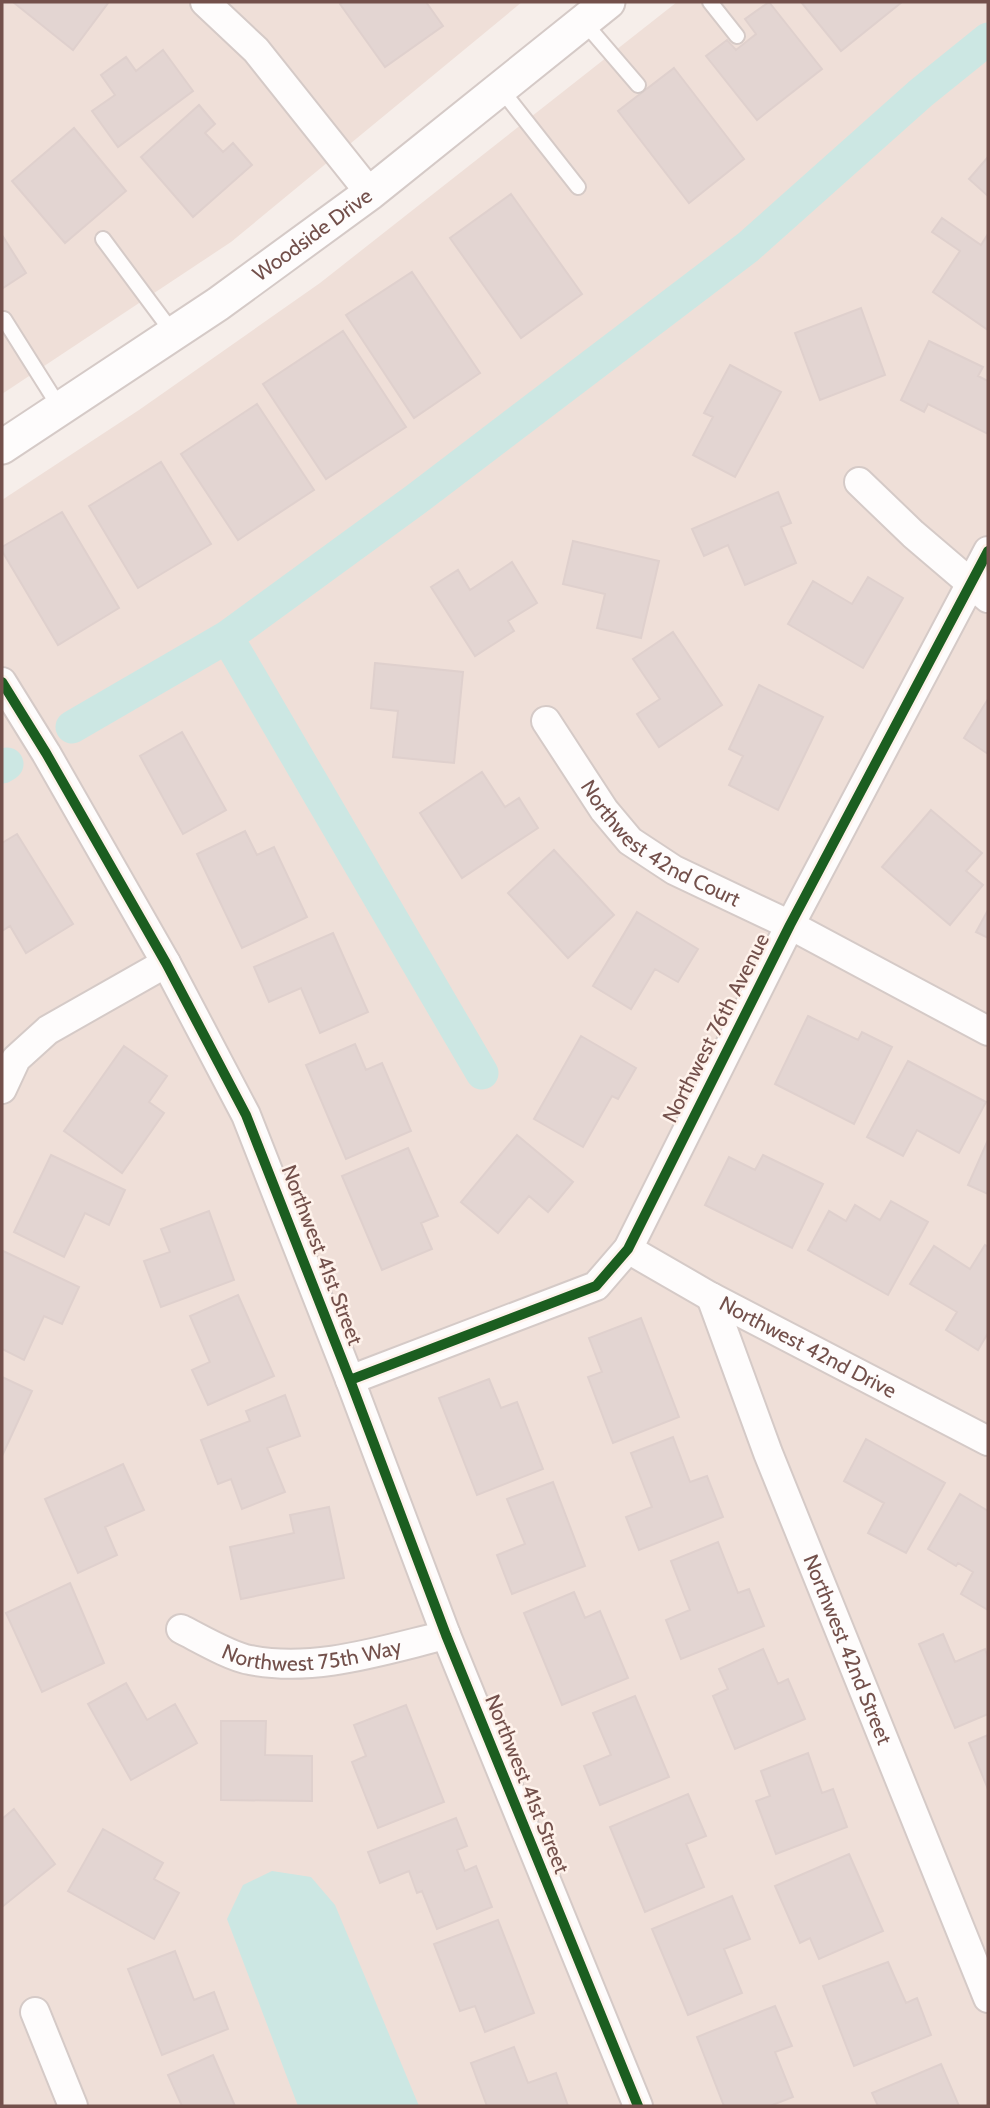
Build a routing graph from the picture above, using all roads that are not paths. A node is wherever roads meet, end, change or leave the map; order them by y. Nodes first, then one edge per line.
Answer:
1 (205, 2) edge
2 (710, 2) edge
3 (595, 12) edge
4 (737, 36) dead end
5 (638, 85) dead end
6 (500, 88) junction
7 (578, 187) dead end
8 (370, 193) junction
9 (103, 239) dead end
10 (4, 319) edge
11 (173, 333) junction
12 (60, 408) junction
13 (2, 447) edge
14 (859, 482) dead end
15 (988, 551) edge
16 (979, 590) edge
17 (2, 682) edge
18 (546, 721) dead end
19 (790, 925) junction
20 (166, 963) junction
21 (988, 1031) edge
22 (2, 1089) edge
23 (628, 1248) junction
24 (711, 1297) junction
25 (350, 1380) junction
26 (988, 1441) edge
27 (181, 1629) dead end
28 (446, 1635) junction
29 (988, 1998) edge
30 (35, 2012) dead end
31 (73, 2106) edge
32 (638, 2106) edge

1 - 8 street
2 - 4 lane
3 - 5 lane
3 - 6 street, Woodside Drive
6 - 7 lane
6 - 8 street, Woodside Drive
8 - 11 street, Woodside Drive
9 - 11 lane
10 - 12 lane
11 - 12 street, Woodside Drive
12 - 13 street, Woodside Drive
14 - 16 street
15 - 16 street, Northwest 76th Avenue
16 - 19 street, Northwest 76th Avenue
17 - 20 street, Northwest 41st Street
18 - 19 street, Northwest 42nd Court
19 - 21 street, Northwest 42nd Court
19 - 23 street, Northwest 76th Avenue
20 - 22 street
20 - 25 street, Northwest 41st Street
23 - 24 street, Northwest 42nd Drive
23 - 25 street, Northwest 76th Avenue
24 - 26 street, Northwest 42nd Drive
24 - 29 street, Northwest 42nd Street
25 - 28 street, Northwest 41st Street
27 - 28 street, Northwest 75th Way
28 - 32 street, Northwest 41st Street
30 - 31 street

